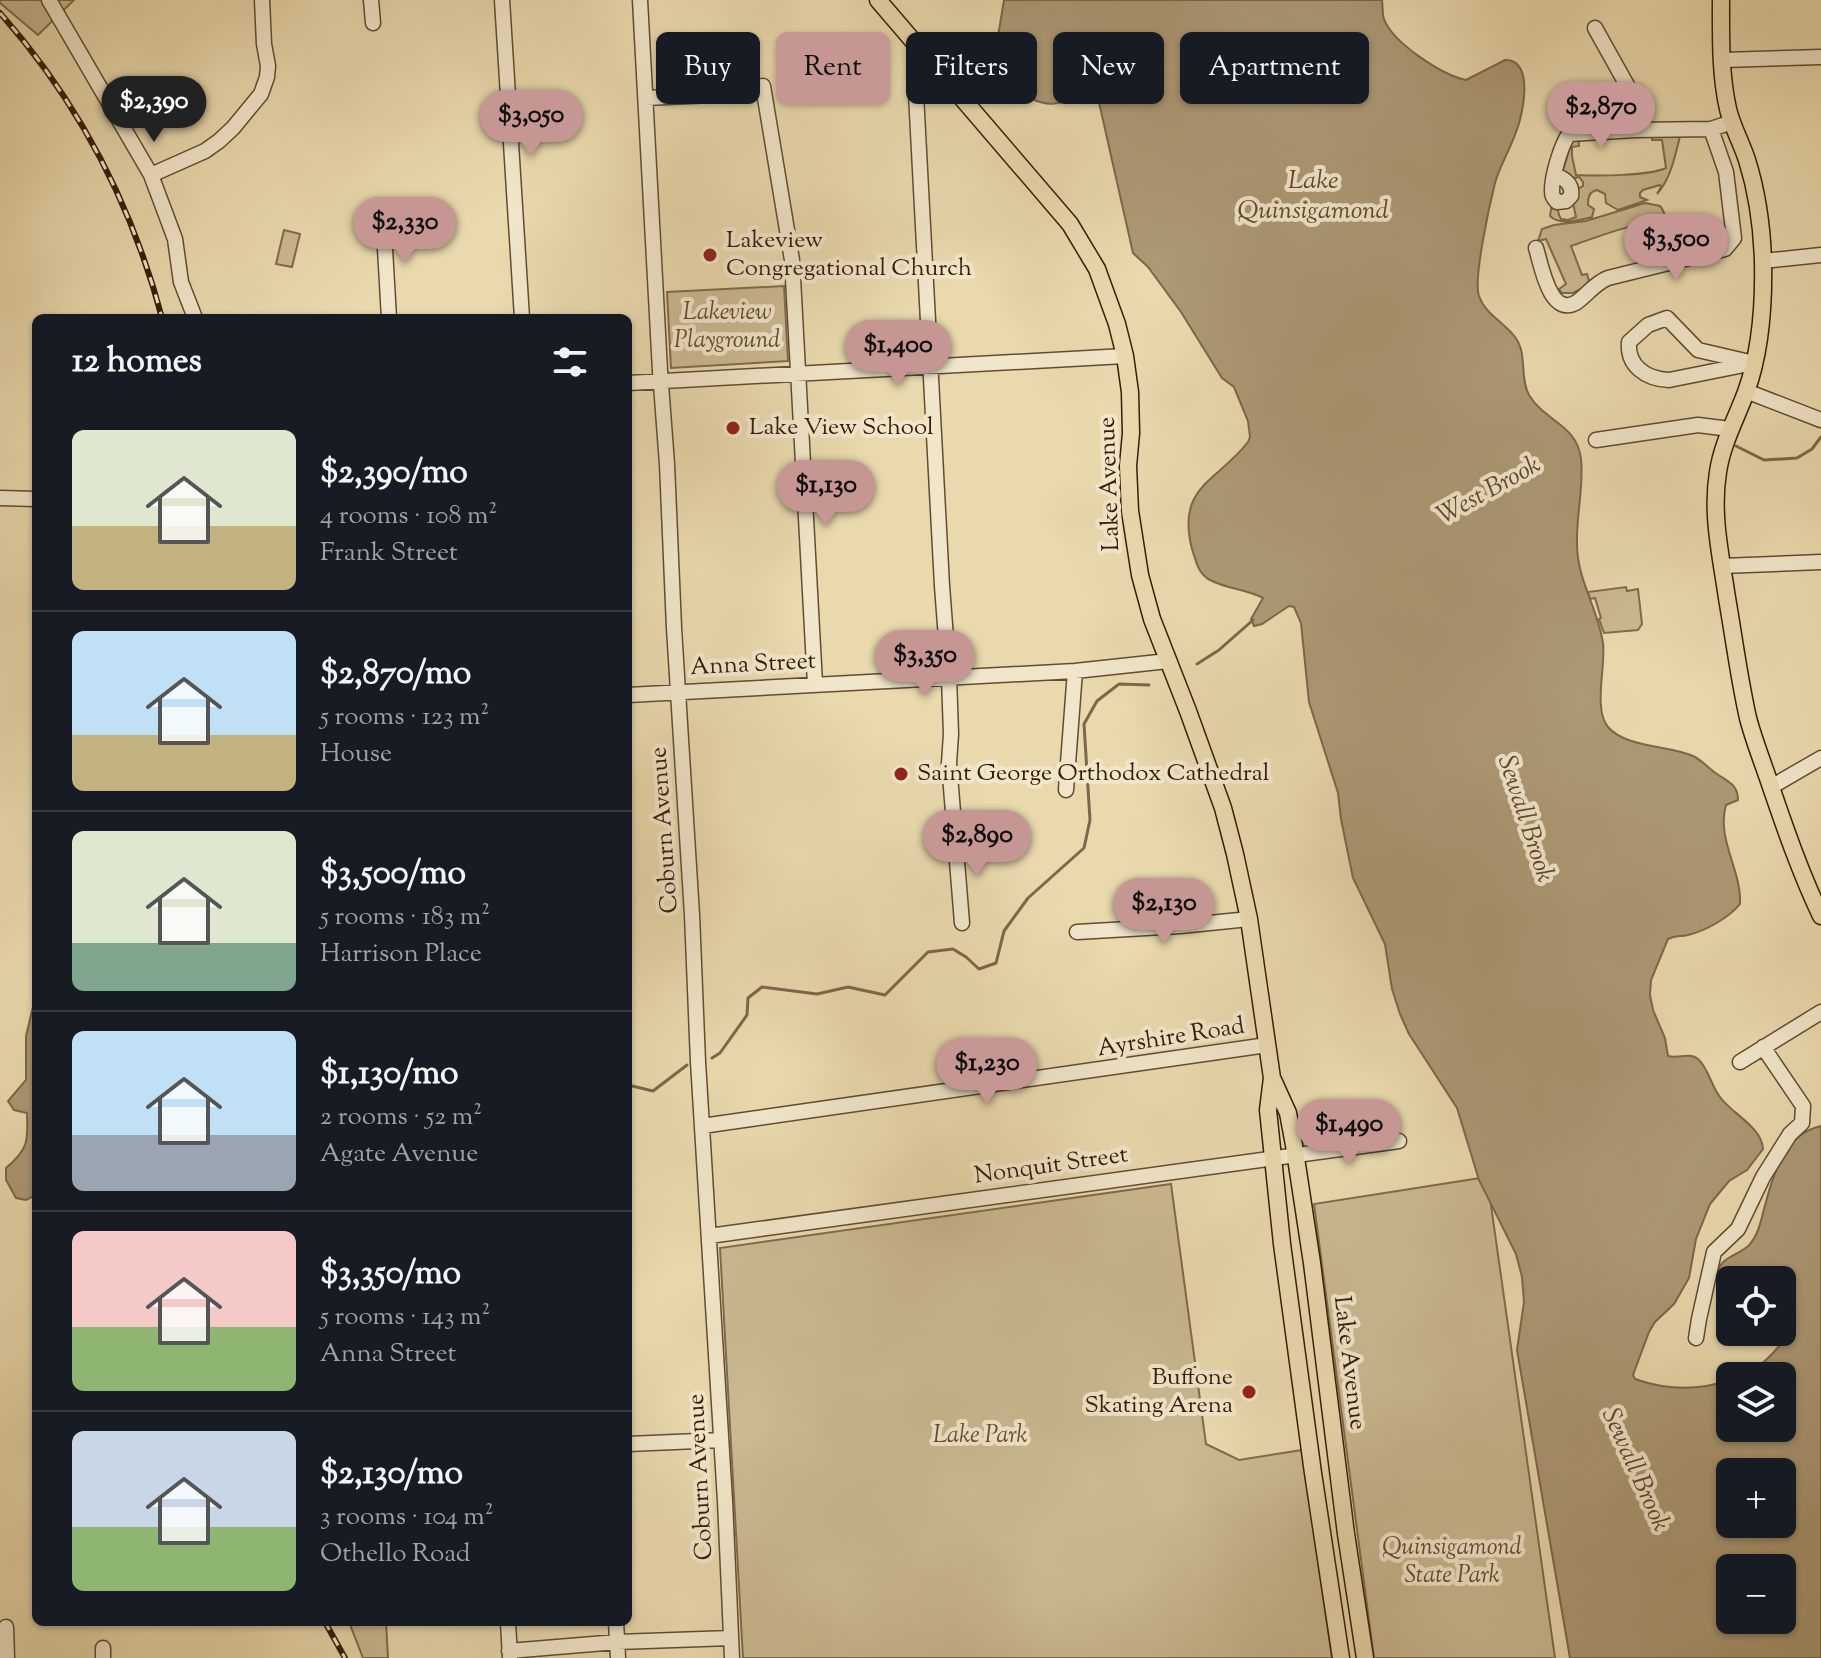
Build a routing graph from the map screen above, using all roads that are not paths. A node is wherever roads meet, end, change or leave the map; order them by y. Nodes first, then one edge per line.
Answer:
1 (49, 0) edge
2 (262, 0) edge
3 (371, 0) edge
4 (502, 0) edge
5 (640, 0) edge
6 (878, 0) edge
7 (1721, 0) edge
8 (373, 23) dead end
9 (1595, 28) dead end
10 (906, 32) edge
11 (1821, 57) edge
12 (1723, 60) junction
13 (646, 98) junction
14 (917, 104) edge
15 (968, 104) edge
16 (1732, 122) junction
17 (1711, 129) junction
18 (1635, 130) junction
19 (151, 175) junction
20 (1555, 175) dead end
21 (383, 214) dead end
22 (1536, 248) dead end
23 (1821, 255) edge
24 (1763, 261) junction
25 (193, 314) edge
26 (389, 314) edge
27 (522, 314) edge
28 (1125, 356) junction
29 (1754, 363) junction
30 (932, 367) junction
31 (799, 374) junction
32 (661, 381) junction
33 (632, 383) edge
34 (1746, 391) junction
35 (1821, 420) edge
36 (1730, 429) junction
37 (1596, 440) dead end
38 (0, 498) edge
39 (32, 499) edge
40 (1821, 562) edge
41 (1722, 566) junction
42 (1168, 661) junction
43 (1075, 671) junction
44 (949, 677) junction
45 (815, 684) junction
46 (678, 692) junction
47 (632, 695) edge
48 (1821, 758) edge
49 (1771, 787) junction
50 (1066, 790) dead end
51 (1814, 885) edge
52 (1821, 916) edge
53 (1249, 919) junction
54 (962, 923) dead end
55 (1077, 932) dead end
56 (1821, 1012) edge
57 (1267, 1045) junction
58 (1763, 1047) junction
59 (1740, 1062) dead end
60 (1272, 1078) junction
61 (702, 1126) junction
62 (1399, 1141) dead end
63 (1295, 1156) junction
64 (1274, 1158) junction
65 (709, 1236) junction
66 (1696, 1338) dead end
67 (721, 1440) junction
68 (632, 1444) edge
69 (508, 1626) edge
70 (616, 1626) edge
71 (6, 1627) dead end
72 (731, 1638) junction
73 (617, 1642) junction
74 (509, 1654) edge
75 (7, 1658) edge
76 (618, 1658) edge
77 (732, 1658) edge
78 (1341, 1658) edge
79 (1365, 1658) edge

1 - 19 street
2 - 19 street
3 - 8 street
4 - 27 street
5 - 13 street, Coburn Avenue
6 - 10 main road, Lake Avenue
7 - 12 main road
9 - 18 street
11 - 12 street
12 - 16 main road
13 - 31 street
13 - 32 street, Coburn Avenue
14 - 30 street
15 - 28 main road, Lake Avenue
16 - 17 street
16 - 24 main road
17 - 18 street
17 - 22 street
18 - 20 street
19 - 25 street
21 - 26 street
23 - 24 street
24 - 29 main road
28 - 30 street
28 - 42 main road, Lake Avenue
29 - 29 street
29 - 34 main road
30 - 31 street
30 - 44 street
31 - 32 street
31 - 45 street
32 - 33 street
32 - 46 street, Coburn Avenue
34 - 35 street
34 - 36 main road
36 - 37 street
36 - 41 main road
38 - 39 street
40 - 41 street
41 - 49 main road
42 - 43 street, Anna Street
42 - 53 main road, Lake Avenue
43 - 44 street, Anna Street
43 - 50 street
44 - 45 street, Anna Street
44 - 54 street
45 - 46 street, Anna Street
46 - 47 street, Anna Street
46 - 61 street, Coburn Avenue
48 - 49 street
49 - 51 main road
51 - 52 main road
53 - 55 street
53 - 57 main road, Lake Avenue
56 - 58 street
57 - 60 main road, Lake Avenue
57 - 61 street, Ayrshire Road
58 - 59 street
58 - 66 street
60 - 63 main road, Lake Avenue
60 - 64 main road, Lake Avenue
61 - 65 street, Coburn Avenue
62 - 63 street, Nonquit Street
63 - 64 street, Nonquit Street
63 - 79 main road, Lake Avenue
64 - 65 street, Nonquit Street
64 - 78 main road, Lake Avenue
65 - 67 street, Coburn Avenue
67 - 68 street
67 - 72 street, Coburn Avenue
69 - 74 street
70 - 73 street
71 - 75 street
72 - 73 street
72 - 77 street, Coburn Avenue
73 - 74 street
73 - 76 street

